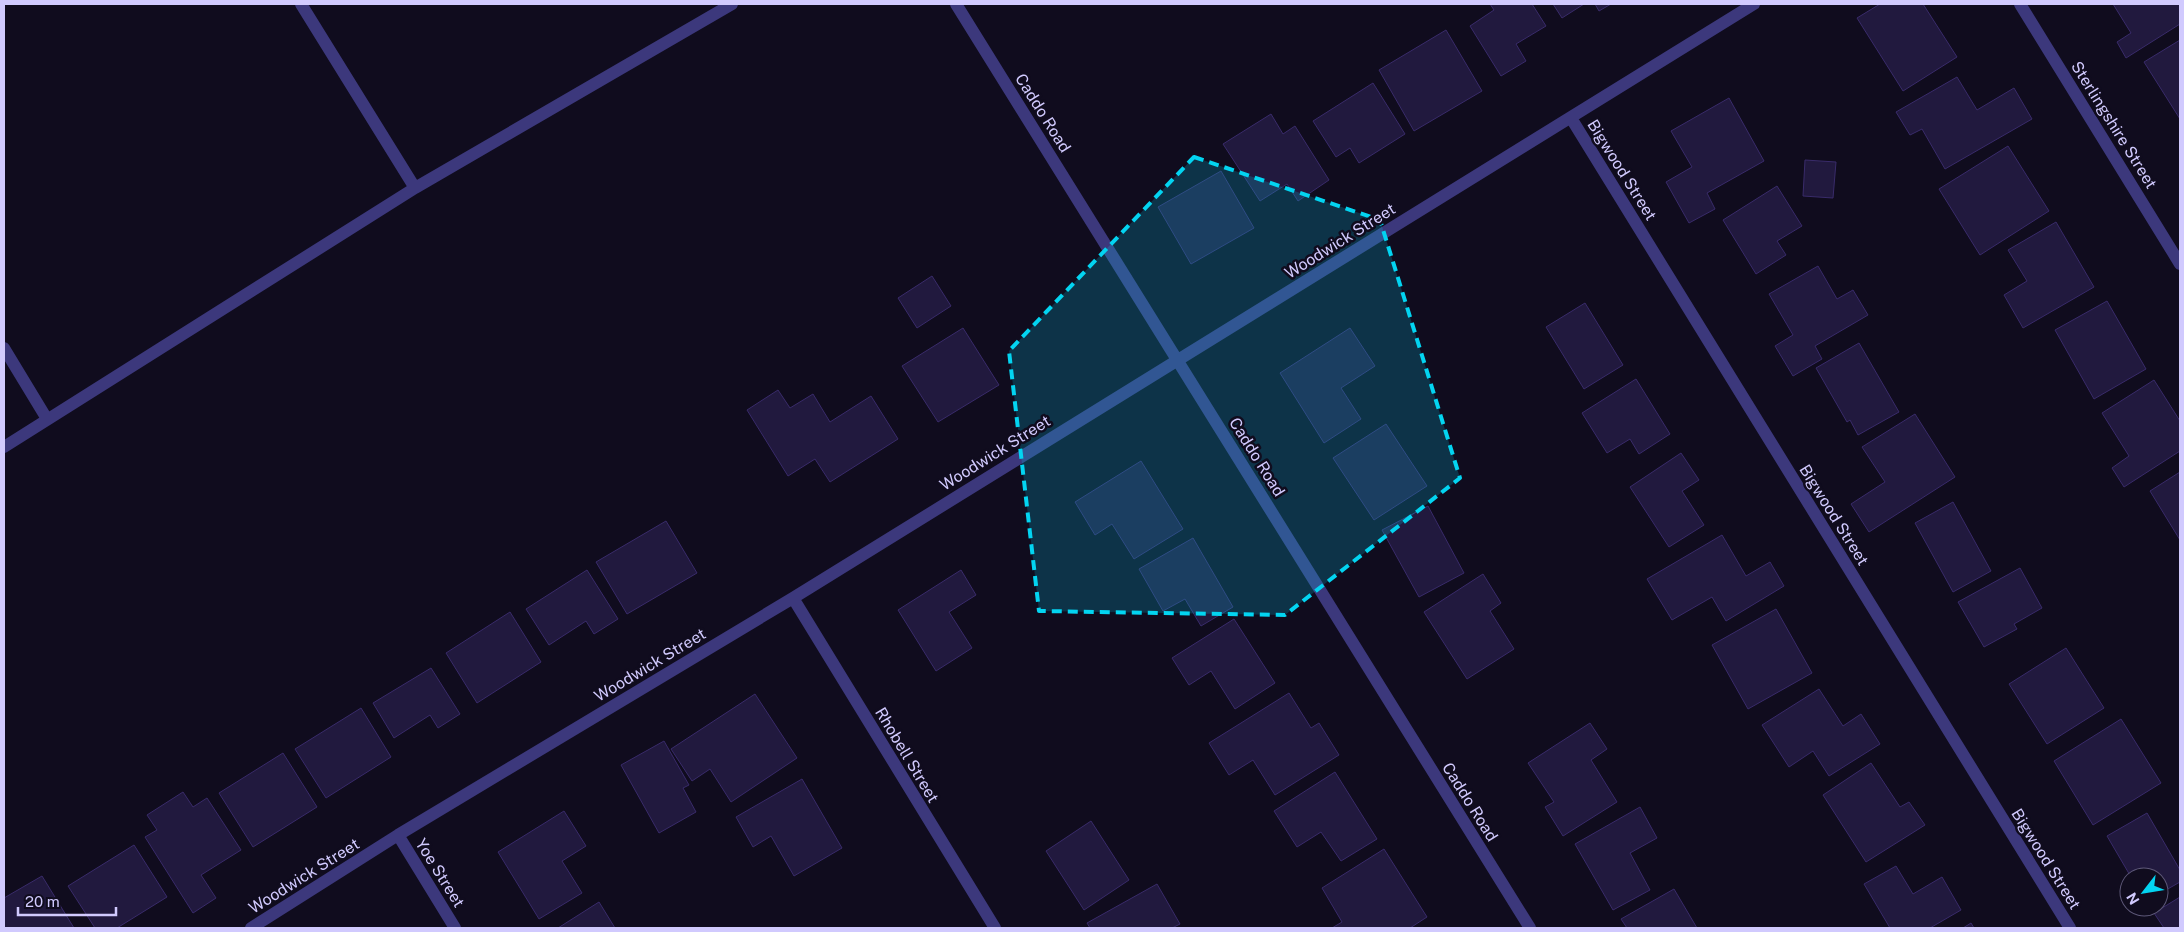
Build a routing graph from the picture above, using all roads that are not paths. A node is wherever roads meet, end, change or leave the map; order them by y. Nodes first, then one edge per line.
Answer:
1 (301, 4) edge
2 (732, 4) edge
3 (956, 4) edge
4 (1754, 4) edge
5 (2020, 4) edge
6 (1571, 118) junction
7 (415, 188) junction
8 (2180, 264) edge
9 (4, 348) edge
10 (1177, 359) junction
11 (47, 419) junction
12 (4, 446) edge
13 (793, 598) junction
14 (398, 835) junction
15 (251, 928) edge
16 (455, 928) edge
17 (995, 928) edge
18 (1530, 928) edge
19 (2070, 928) edge

1 - 7 street
2 - 7 street
3 - 10 street, Caddo Road
4 - 6 street, Woodwick Street
5 - 8 street, Sterlingshire Street
6 - 10 street, Woodwick Street
6 - 19 street, Bigwood Street
7 - 11 street
9 - 11 street
10 - 13 street, Woodwick Street
10 - 18 street, Caddo Road
11 - 12 street
13 - 14 street, Woodwick Street
13 - 17 street, Rhobell Street
14 - 15 street, Woodwick Street
14 - 16 street, Yoe Street

